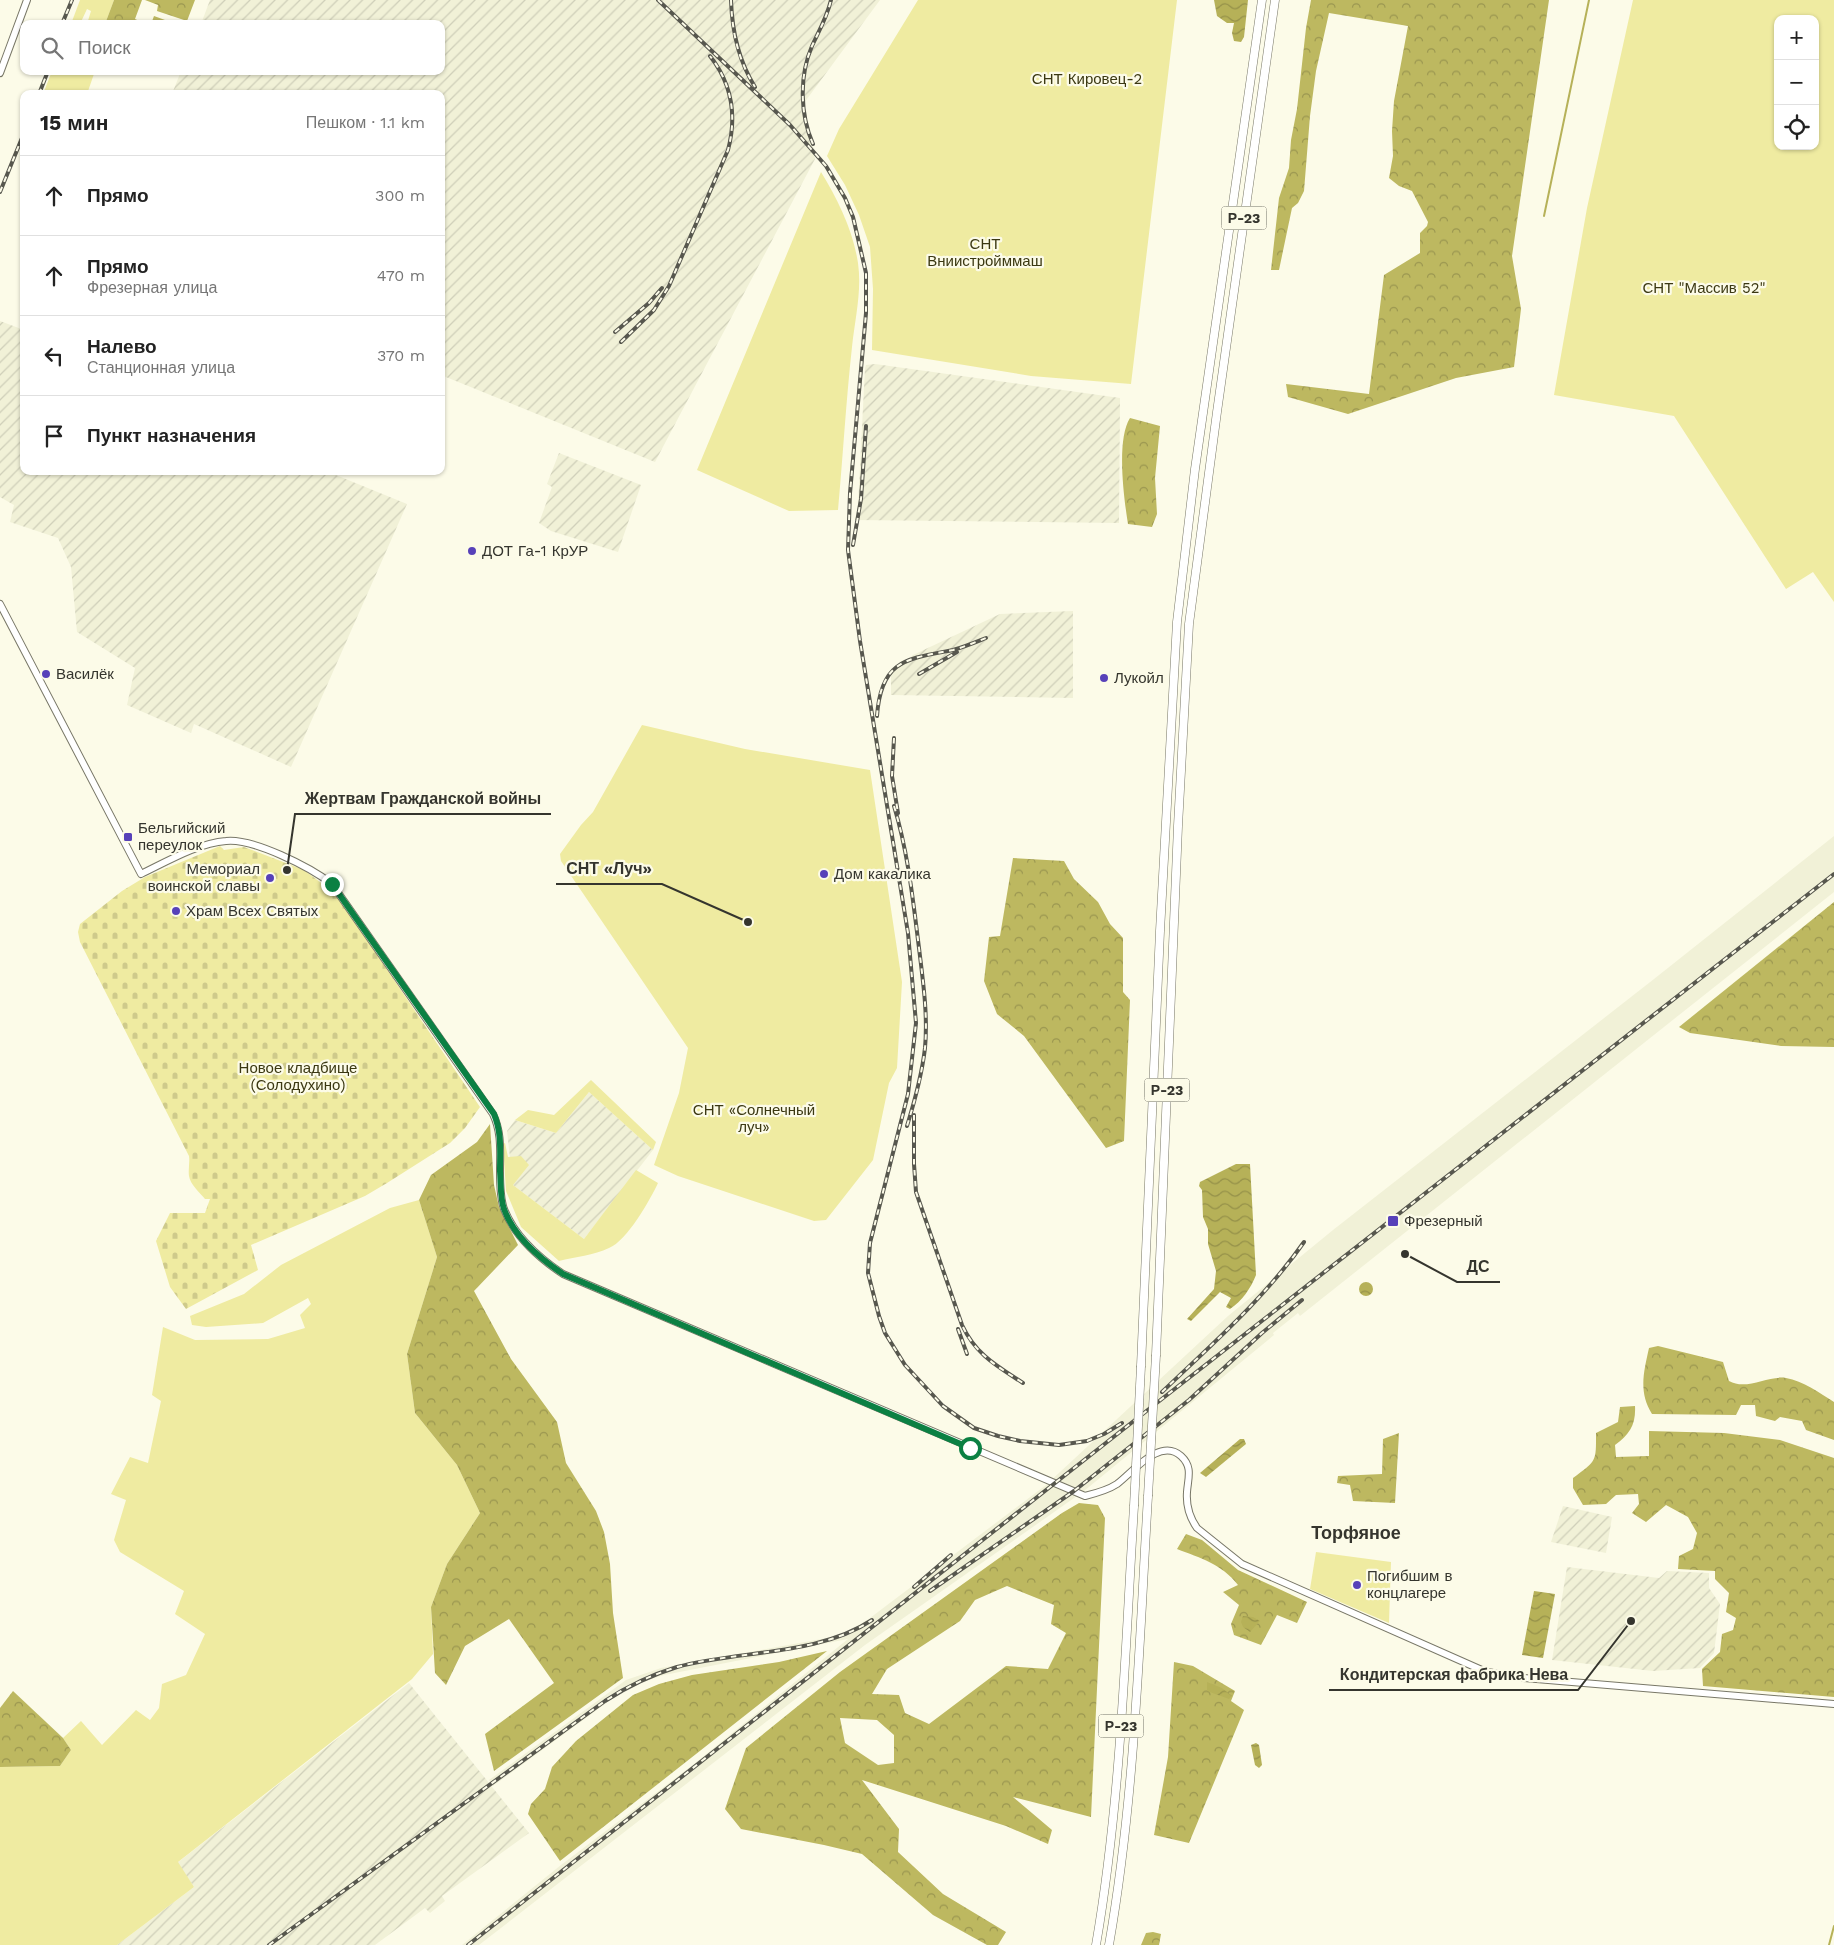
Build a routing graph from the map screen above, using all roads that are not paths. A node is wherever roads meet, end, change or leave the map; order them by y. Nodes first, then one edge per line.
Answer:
1 (27, 0) edge
2 (1262, 0) edge
3 (1275, 0) edge
4 (0, 73) edge
5 (0, 604) edge
6 (1834, 1704) edge
7 (1096, 1945) edge
8 (1109, 1945) edge

1 - 4 street
2 - 7 highway, Р-23, bridge
3 - 8 highway, Р-23, bridge
5 - 6 street

